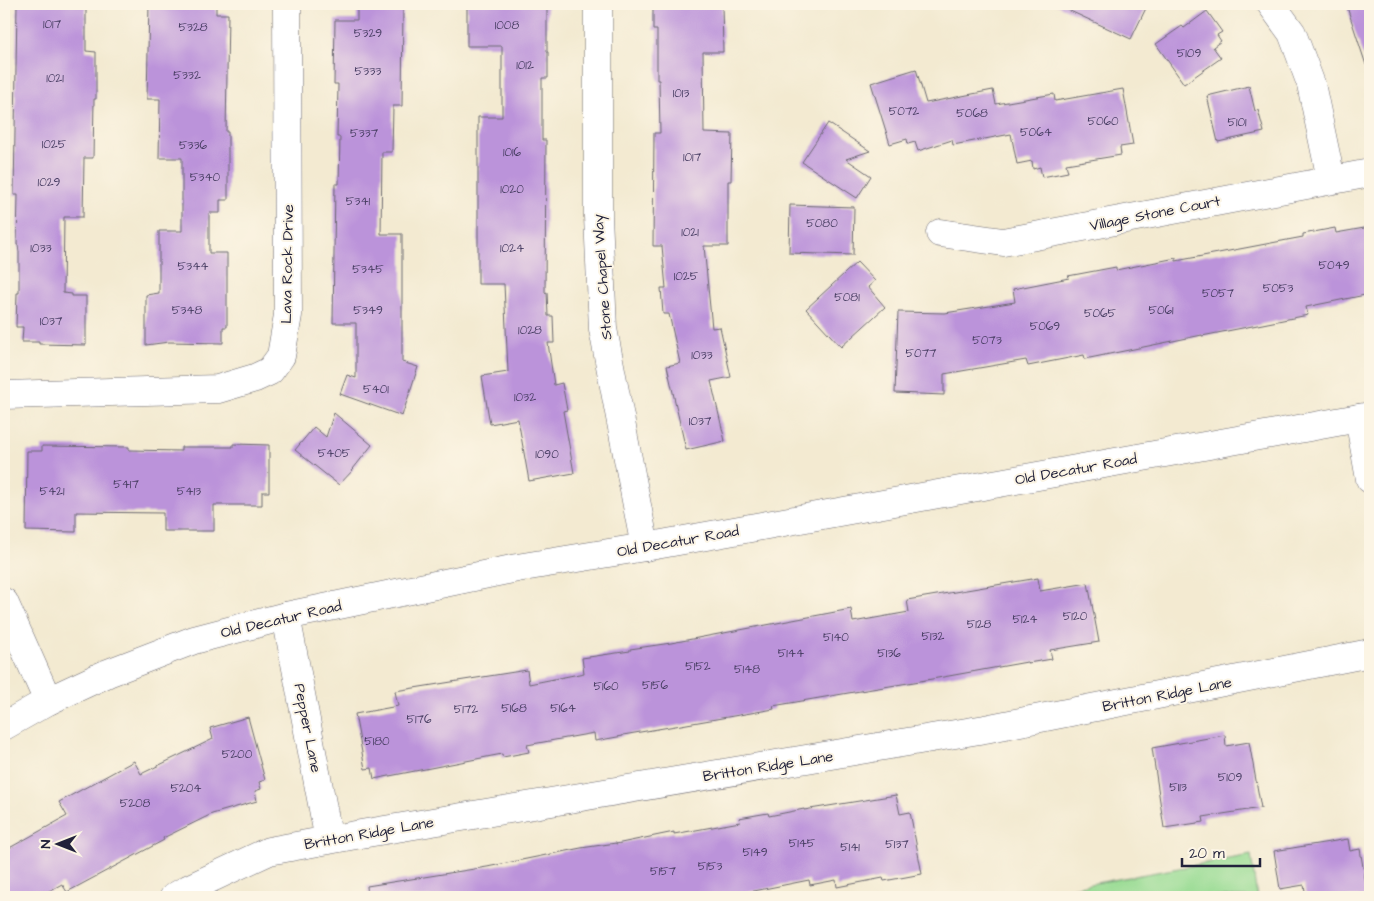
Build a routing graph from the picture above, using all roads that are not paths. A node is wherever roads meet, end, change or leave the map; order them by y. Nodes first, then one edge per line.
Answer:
1 (287, 4) edge
2 (598, 4) edge
3 (1271, 4) edge
4 (1370, 173) edge
5 (1330, 180) junction
6 (940, 234) dead end
7 (4, 395) edge
8 (1365, 417) edge
9 (1370, 479) edge
10 (645, 547) junction
11 (4, 602) edge
12 (286, 616) junction
13 (1370, 654) edge
14 (48, 702) junction
15 (4, 726) edge
16 (330, 840) junction
17 (174, 897) edge

1 - 7 street, Lava Rock Drive
2 - 10 street, Stone Chapel Way
3 - 5 street
4 - 5 street, Village Stone Court
5 - 6 street, Village Stone Court
8 - 9 street
8 - 10 street, Old Decatur Road
10 - 12 street, Old Decatur Road
11 - 14 street
12 - 14 street, Old Decatur Road
12 - 16 street, Pepper Lane
13 - 16 street, Britton Ridge Lane
14 - 15 street, Old Decatur Road
16 - 17 street, Britton Ridge Lane

